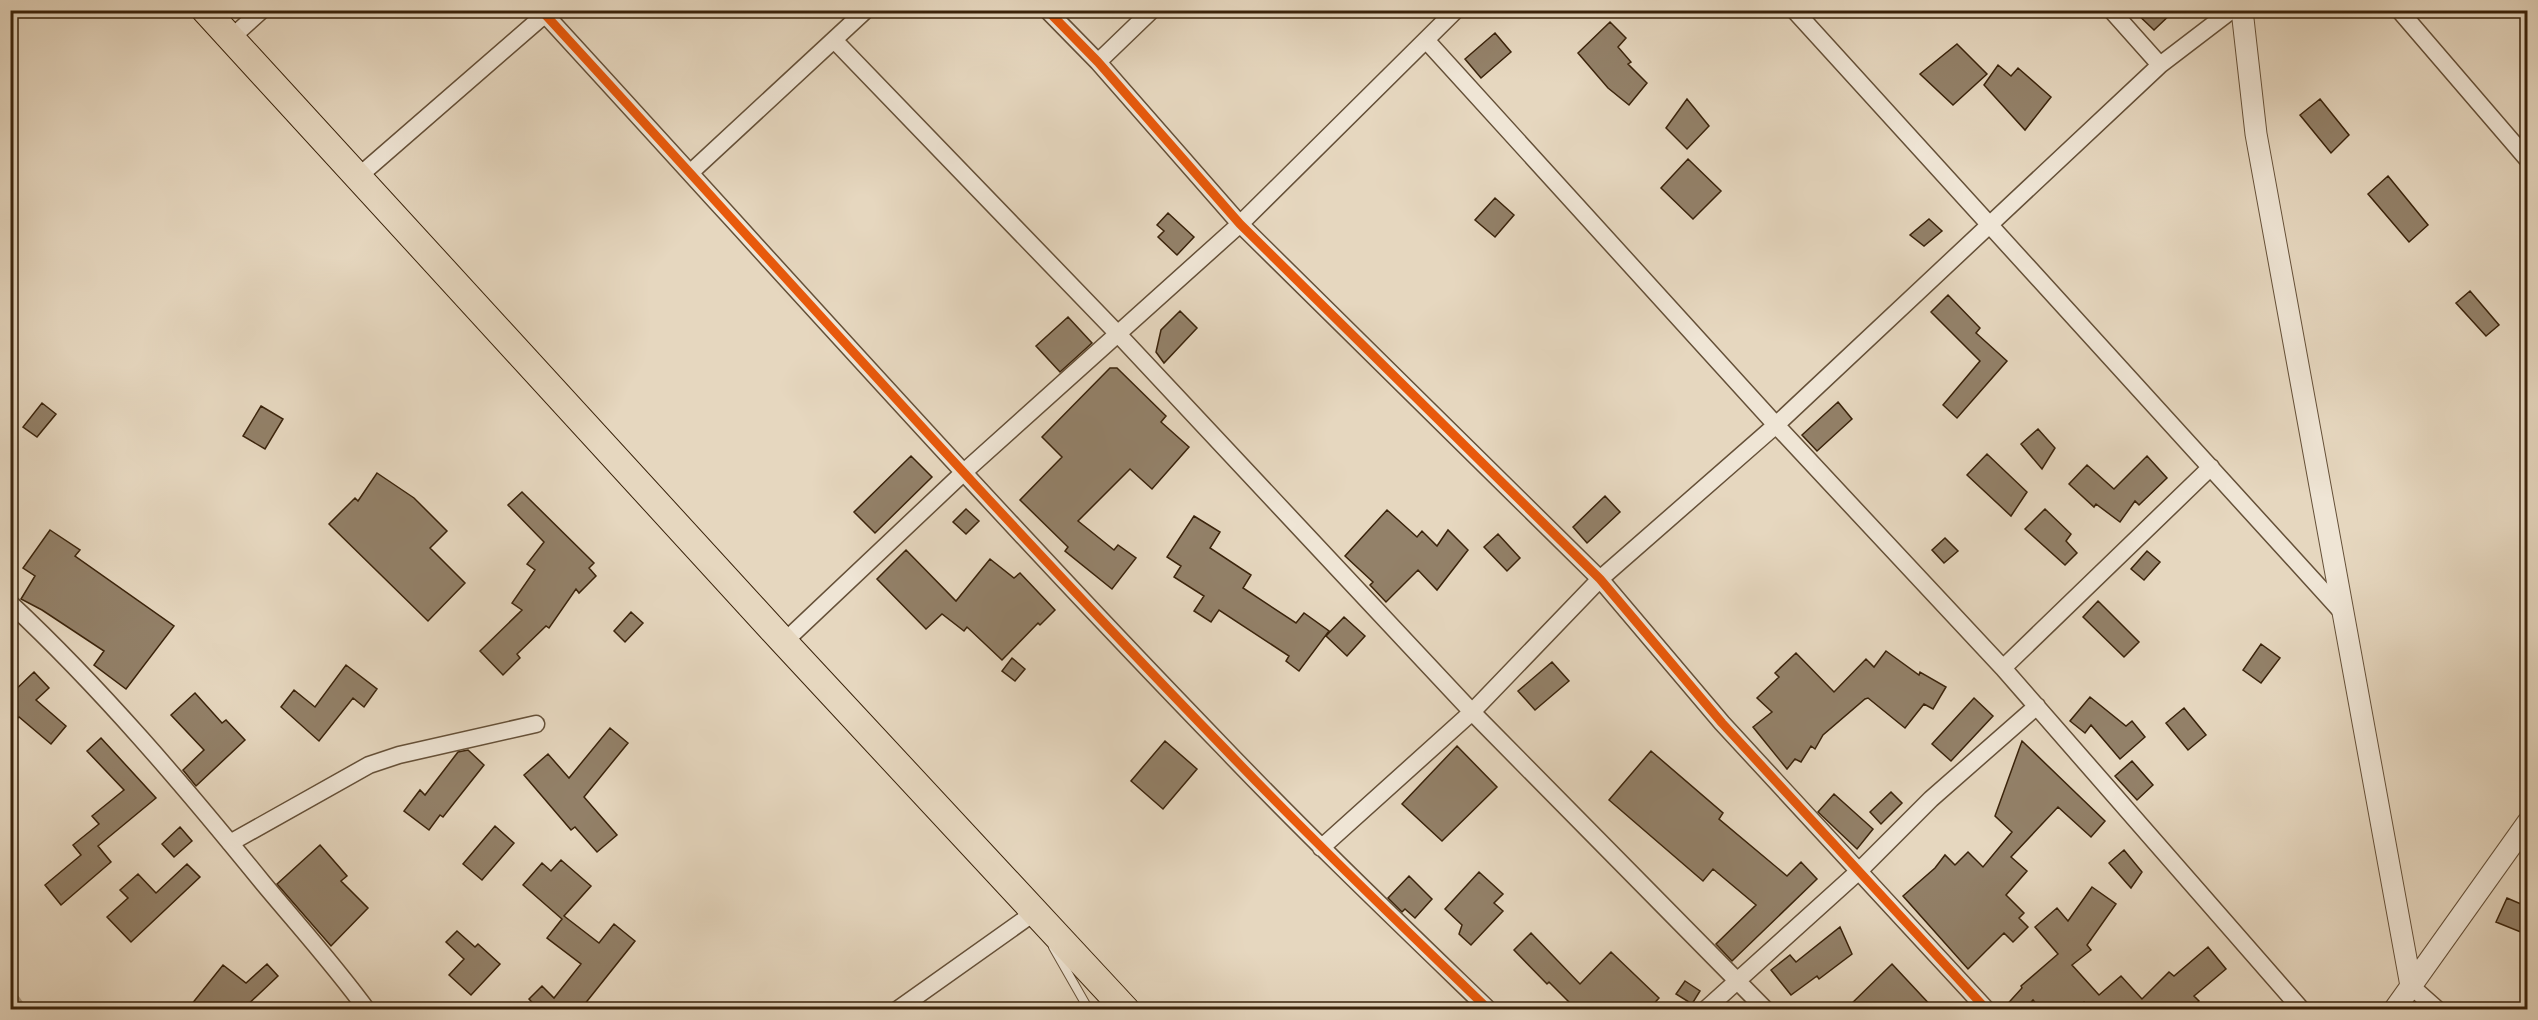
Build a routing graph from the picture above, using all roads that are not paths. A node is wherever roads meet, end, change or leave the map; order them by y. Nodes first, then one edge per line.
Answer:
1 (205, 10) edge
2 (262, 10) edge
3 (866, 10) edge
4 (1047, 10) edge
5 (1152, 10) edge
6 (1456, 10) edge
7 (1794, 10) edge
8 (2111, 10) edge
9 (2232, 10) edge
10 (2242, 10) edge
11 (2399, 10) edge
12 (546, 12) edge
13 (231, 38) junction
14 (1425, 40) junction
15 (835, 41) junction
16 (1098, 62) junction
17 (2160, 65) junction
18 (2528, 160) edge
19 (690, 173) junction
20 (359, 176) junction
21 (1240, 224) junction
22 (1988, 224) junction
23 (1118, 334) junction
24 (1776, 425) junction
25 (2211, 467) junction
26 (964, 472) junction
27 (1600, 579) junction
28 (10, 603) edge
29 (2343, 612) junction
30 (784, 642) junction
31 (2003, 668) junction
32 (2037, 706) junction
33 (1472, 712) junction
34 (536, 724) dead end
35 (2528, 822) edge
36 (230, 843) junction
37 (1321, 848) junction
38 (1860, 870) junction
39 (1035, 912) junction
40 (1737, 980) junction
41 (2411, 986) junction
42 (367, 1010) edge
43 (897, 1010) edge
44 (1089, 1010) edge
45 (1126, 1010) edge
46 (1489, 1010) edge
47 (1705, 1010) edge
48 (1766, 1010) edge
49 (1987, 1010) edge
50 (2302, 1010) edge
51 (2394, 1010) edge
52 (2438, 1010) edge

1 - 13 highway
2 - 13 street
3 - 15 street
4 - 16 street
5 - 16 street
6 - 14 street
7 - 22 street
8 - 17 street
9 - 17 street
10 - 29 street
11 - 18 street
12 - 19 street
12 - 20 street
13 - 20 highway
14 - 21 street
14 - 24 street
15 - 19 street
15 - 23 street
16 - 21 street
17 - 22 street
19 - 26 street
20 - 30 highway
21 - 23 street
21 - 27 street
22 - 24 street
22 - 25 street
23 - 26 street
23 - 33 street
24 - 27 street
24 - 31 street
25 - 29 street
25 - 31 street
26 - 30 street
26 - 37 street
27 - 33 street
27 - 38 street
28 - 36 street
29 - 41 street
30 - 39 highway
31 - 32 street
32 - 38 street
32 - 50 street
33 - 37 street
33 - 40 street
34 - 36 street
35 - 41 street
36 - 42 street
37 - 46 street
38 - 40 street
38 - 49 street
39 - 43 street
39 - 44 lane
39 - 45 highway
40 - 47 street
40 - 48 street
41 - 51 street
41 - 52 street

